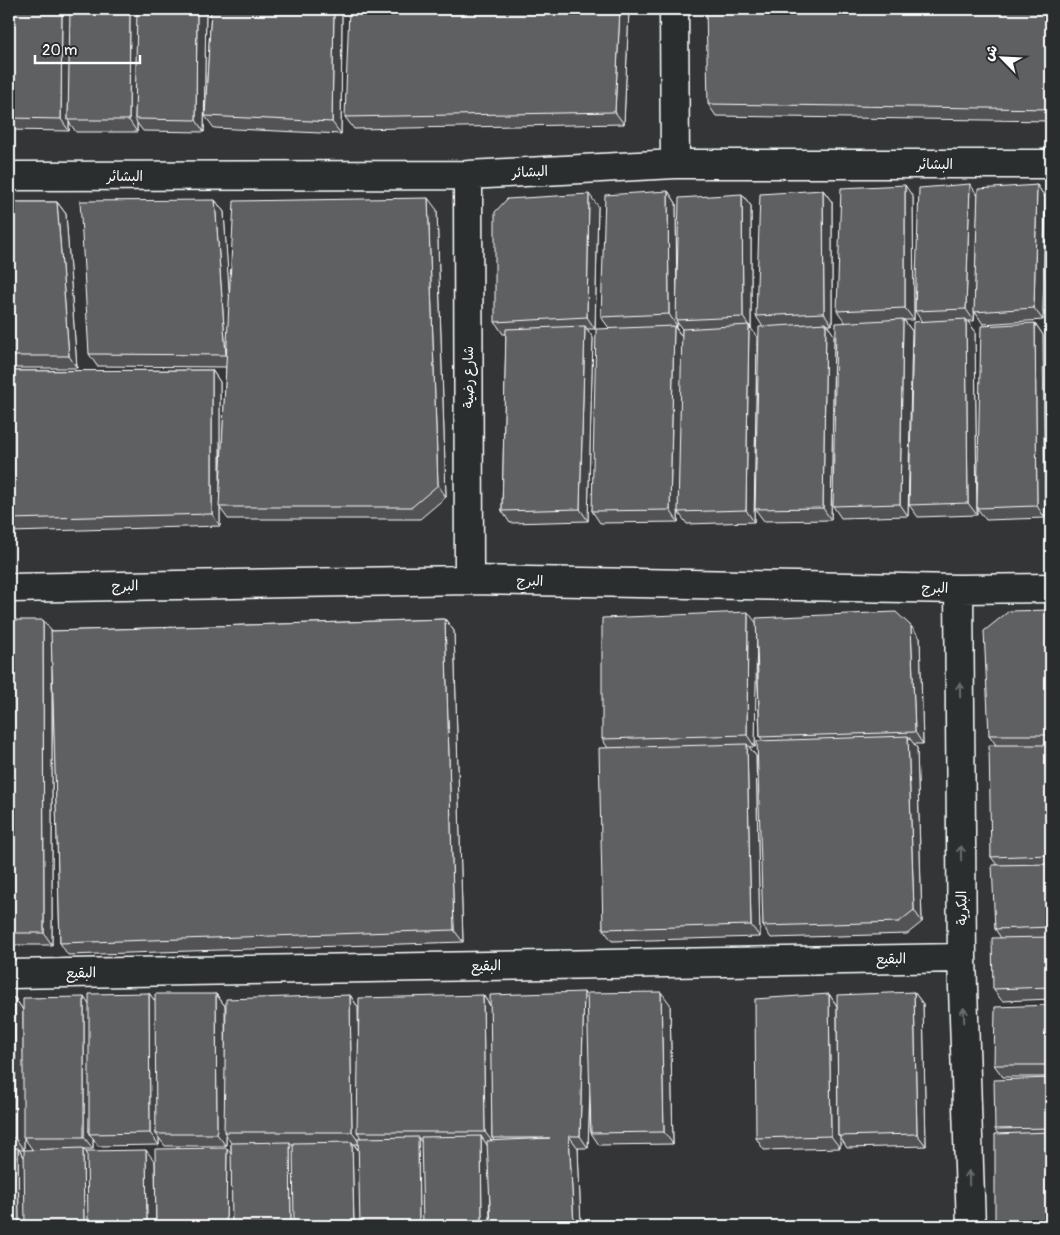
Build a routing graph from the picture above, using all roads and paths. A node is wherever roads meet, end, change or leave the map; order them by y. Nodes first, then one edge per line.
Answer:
1 (674, 9) edge
2 (675, 164) junction
3 (1051, 164) edge
4 (468, 175) junction
5 (9, 176) edge
6 (469, 580) junction
7 (9, 588) edge
8 (1051, 588) edge
9 (959, 589) junction
10 (962, 958) junction
11 (9, 974) edge
12 (971, 1226) edge

1 - 2 street
2 - 3 street, البشائر
2 - 4 street, البشائر
4 - 5 street, البشائر
4 - 6 street, شارع رضية
6 - 7 street, البرج
6 - 9 street, البرج
8 - 9 street, البرج
10 -> 9 street, البكرية
10 - 11 street, البقيع
12 -> 10 street, البكرية

